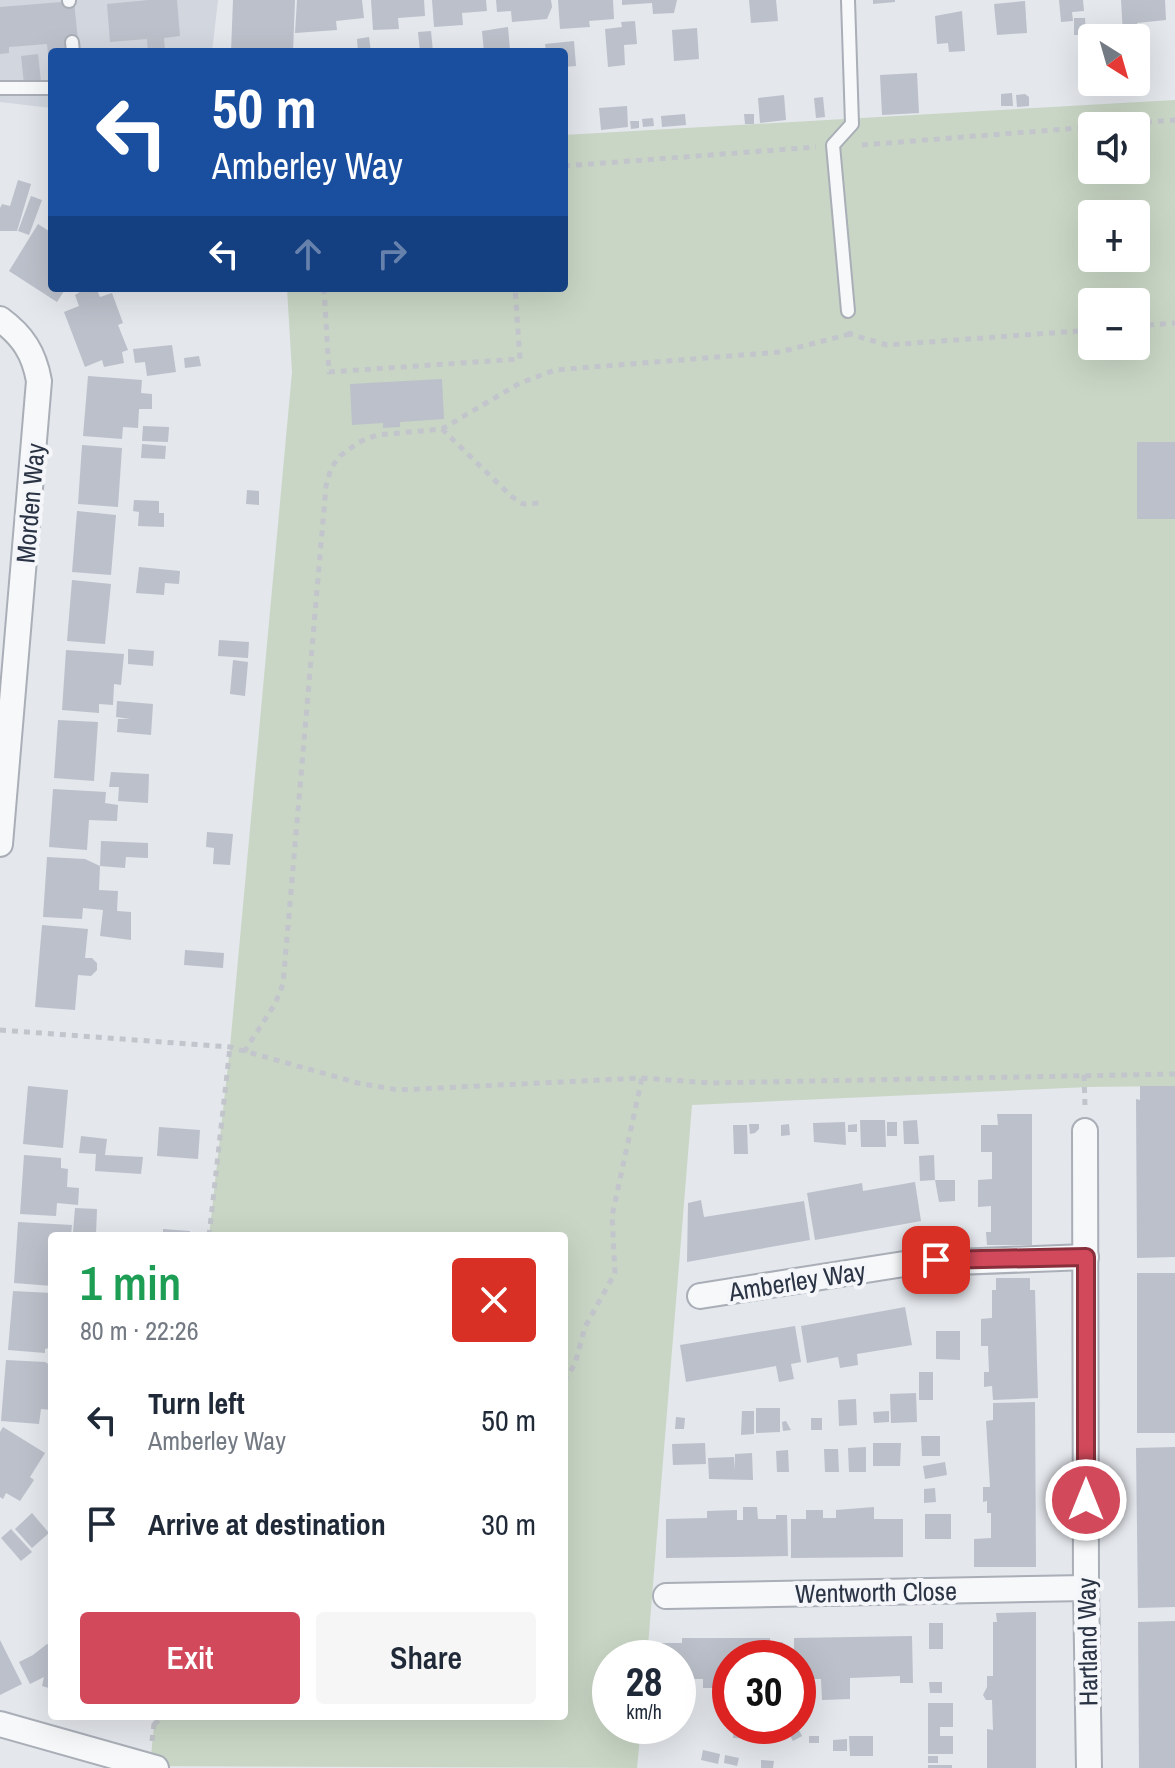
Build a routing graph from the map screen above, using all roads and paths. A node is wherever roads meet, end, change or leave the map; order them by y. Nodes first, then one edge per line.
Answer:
1 (848, 0) edge
2 (0, 88) edge
3 (48, 88) edge
4 (1175, 120) edge
5 (1150, 122) edge
6 (1078, 128) edge
7 (833, 145) junction
8 (568, 166) edge
9 (324, 292) edge
10 (515, 292) edge
11 (848, 311) joint
12 (0, 319) edge
13 (1175, 323) edge
14 (1150, 325) edge
15 (1078, 331) edge
16 (850, 334) junction
17 (442, 429) junction
18 (539, 503) dead end
19 (0, 844) edge
20 (0, 1030) edge
21 (230, 1047) junction
22 (244, 1052) junction
23 (1175, 1074) edge
24 (642, 1078) junction
25 (1085, 1131) dead end
26 (209, 1232) edge
27 (1086, 1257) junction
28 (700, 1296) dead end
29 (568, 1375) edge
30 (1086, 1588) junction
31 (666, 1596) dead end
32 (160, 1720) edge
33 (0, 1724) edge
34 (154, 1724) dead end
35 (156, 1768) edge
36 (1089, 1768) edge

1 - 7 lane
2 - 3 lane
4 - 5 path
6 - 7 path
7 - 8 path
7 - 11 lane
9 - 10 path
11 - 16 path
12 - 19 street, Morden Way
13 - 14 path
15 - 16 path
16 - 17 path
17 - 18 path
17 - 22 path
20 - 21 path
21 - 22 path
21 - 26 path
22 - 24 path
23 - 24 path
24 - 29 path
25 - 27 street, Hartland Way
27 - 28 street, Amberley Way
27 - 30 street, Hartland Way
30 - 31 street, Wentworth Close
30 - 36 street, Hartland Way
32 - 34 path
33 - 35 street

